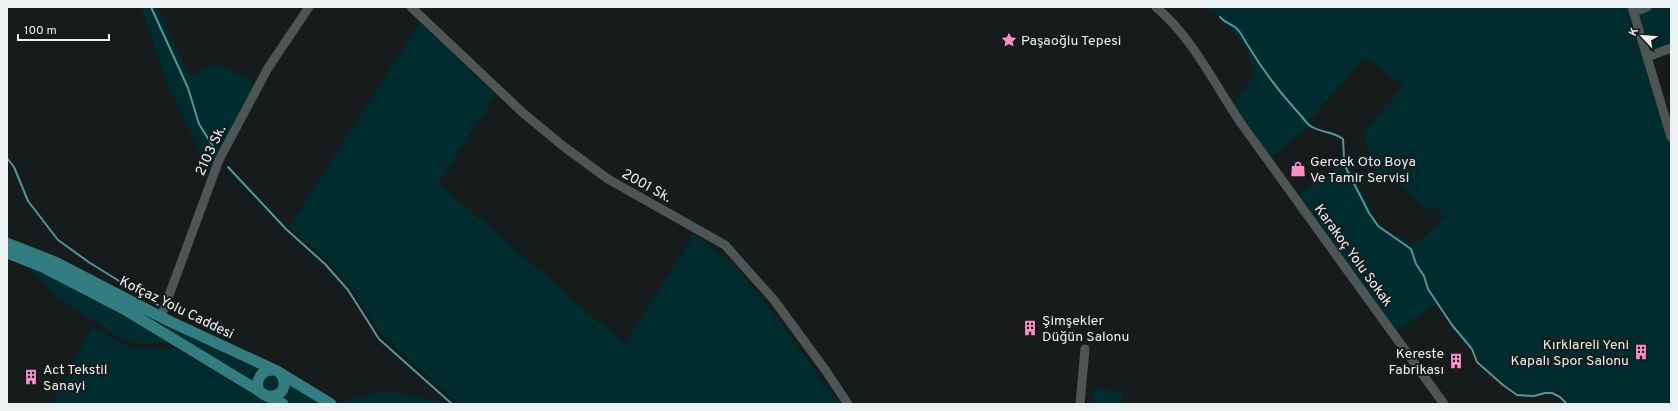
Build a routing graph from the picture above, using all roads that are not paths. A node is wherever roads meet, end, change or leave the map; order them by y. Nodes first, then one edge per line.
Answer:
1 (309, 7) edge
2 (411, 7) edge
3 (1156, 7) edge
4 (1646, 7) edge
5 (1633, 10) edge
6 (1671, 48) edge
7 (1647, 57) junction
8 (1671, 137) edge
9 (7, 243) edge
10 (7, 254) edge
11 (161, 317) junction
12 (1085, 349) dead end
13 (277, 372) junction
14 (263, 393) junction
15 (283, 404) edge
16 (331, 404) edge
17 (848, 404) edge
18 (1080, 404) edge
19 (1444, 404) edge

1 - 11 street, 2103 Sk.
2 - 17 street, 2001 Sk.
3 - 19 street, Karakoç Yolu Sokak
4 - 5 street
5 - 7 street
6 - 7 street
7 - 8 street
9 - 11 main road, Kofçaz Yolu Caddesi
10 - 14 main road, Kofçaz Yolu Caddesi
11 - 13 main road, Kofçaz Yolu Caddesi
12 - 18 street
13 - 14 main road
13 - 14 main road
13 - 16 main road, Kofçaz Yolu Caddesi
14 - 15 main road, Kofçaz Yolu Caddesi

